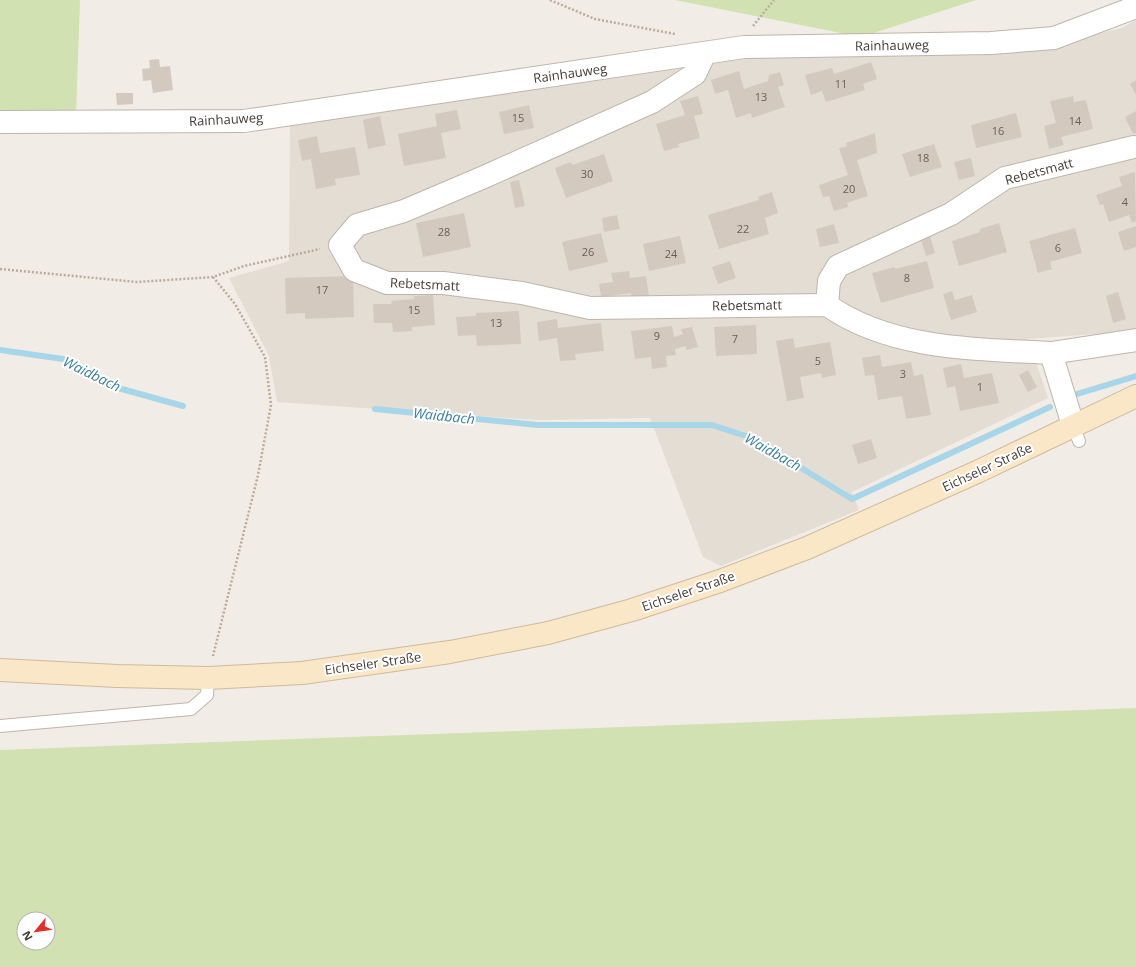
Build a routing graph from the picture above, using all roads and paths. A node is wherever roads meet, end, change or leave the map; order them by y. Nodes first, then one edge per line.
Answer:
1 (550, 0) edge
2 (774, 0) edge
3 (1136, 6) edge
4 (680, 34) dead end
5 (744, 47) junction
6 (705, 53) junction
7 (0, 122) edge
8 (1134, 147) dead end
9 (340, 244) junction
10 (0, 269) edge
11 (213, 277) junction
12 (827, 305) junction
13 (1136, 340) edge
14 (1051, 353) junction
15 (1136, 396) edge
16 (1076, 433) junction
17 (0, 670) edge
18 (208, 678) junction
19 (0, 726) edge

1 - 4 path
2 - 5 path
3 - 5 street, Rainhauweg
5 - 6 street, Rainhauweg
6 - 7 street, Rainhauweg
6 - 9 street
8 - 12 street, Rebetsmatt
9 - 11 path
9 - 12 street, Rebetsmatt
10 - 11 path
11 - 18 path
12 - 14 street
13 - 14 street
14 - 16 street
15 - 16 main road, Eichseler Straße
16 - 18 main road, Eichseler Straße
17 - 18 main road, Eichseler Straße
18 - 19 lane

